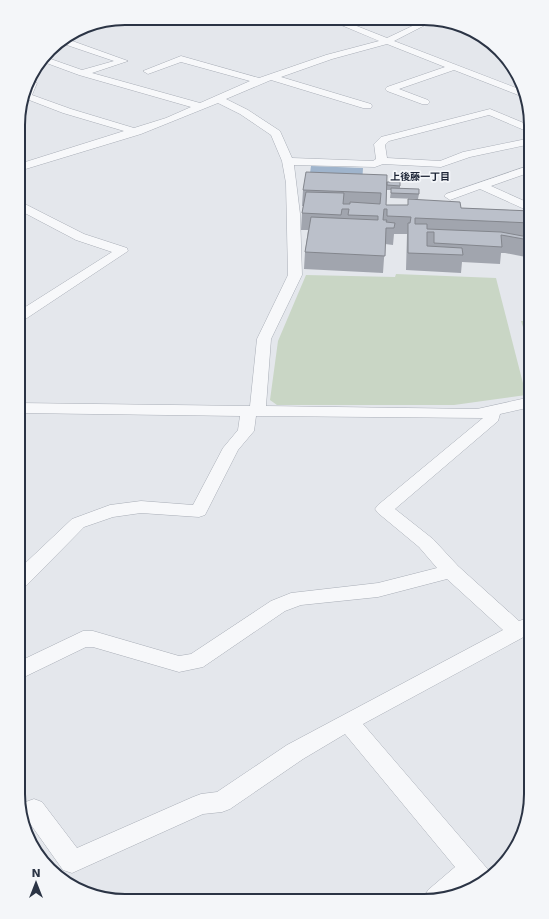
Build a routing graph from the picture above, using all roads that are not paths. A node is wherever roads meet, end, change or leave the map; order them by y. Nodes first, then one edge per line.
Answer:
1 (346, 25) edge
2 (421, 25) edge
3 (387, 41) junction
4 (68, 42) edge
5 (48, 61) edge
6 (454, 67) junction
7 (148, 71) dead end
8 (82, 73) junction
9 (272, 77) junction
10 (259, 82) junction
11 (519, 93) edge
12 (29, 97) edge
13 (220, 100) junction
14 (425, 102) dead end
15 (367, 106) dead end
16 (202, 107) junction
17 (524, 127) edge
18 (137, 132) junction
19 (524, 142) edge
20 (288, 161) junction
21 (382, 161) junction
22 (25, 166) edge
23 (524, 170) edge
24 (480, 185) junction
25 (450, 196) dead end
26 (524, 205) edge
27 (25, 208) edge
28 (25, 313) edge
29 (524, 404) edge
30 (25, 408) edge
31 (252, 412) junction
32 (492, 412) junction
33 (451, 571) junction
34 (25, 575) edge
35 (524, 627) edge
36 (25, 668) edge
37 (348, 722) junction
38 (27, 812) edge
39 (476, 875) edge
40 (450, 891) edge

1 - 3 street
2 - 3 street
3 - 6 street
3 - 9 street
4 - 8 street
5 - 8 street
6 - 11 street
6 - 14 street
7 - 10 street
8 - 16 street
9 - 10 street
9 - 15 street
10 - 13 street
12 - 18 street
13 - 16 street
13 - 20 street
16 - 18 street
17 - 21 street
18 - 22 street
19 - 21 street
20 - 21 street
20 - 31 street
23 - 24 street
24 - 25 street
24 - 26 street
27 - 28 street
29 - 32 street
30 - 31 street
31 - 32 street
31 - 34 street
32 - 33 street
33 - 35 street
33 - 36 street
35 - 37 street
37 - 38 street
37 - 39 street
39 - 40 street

